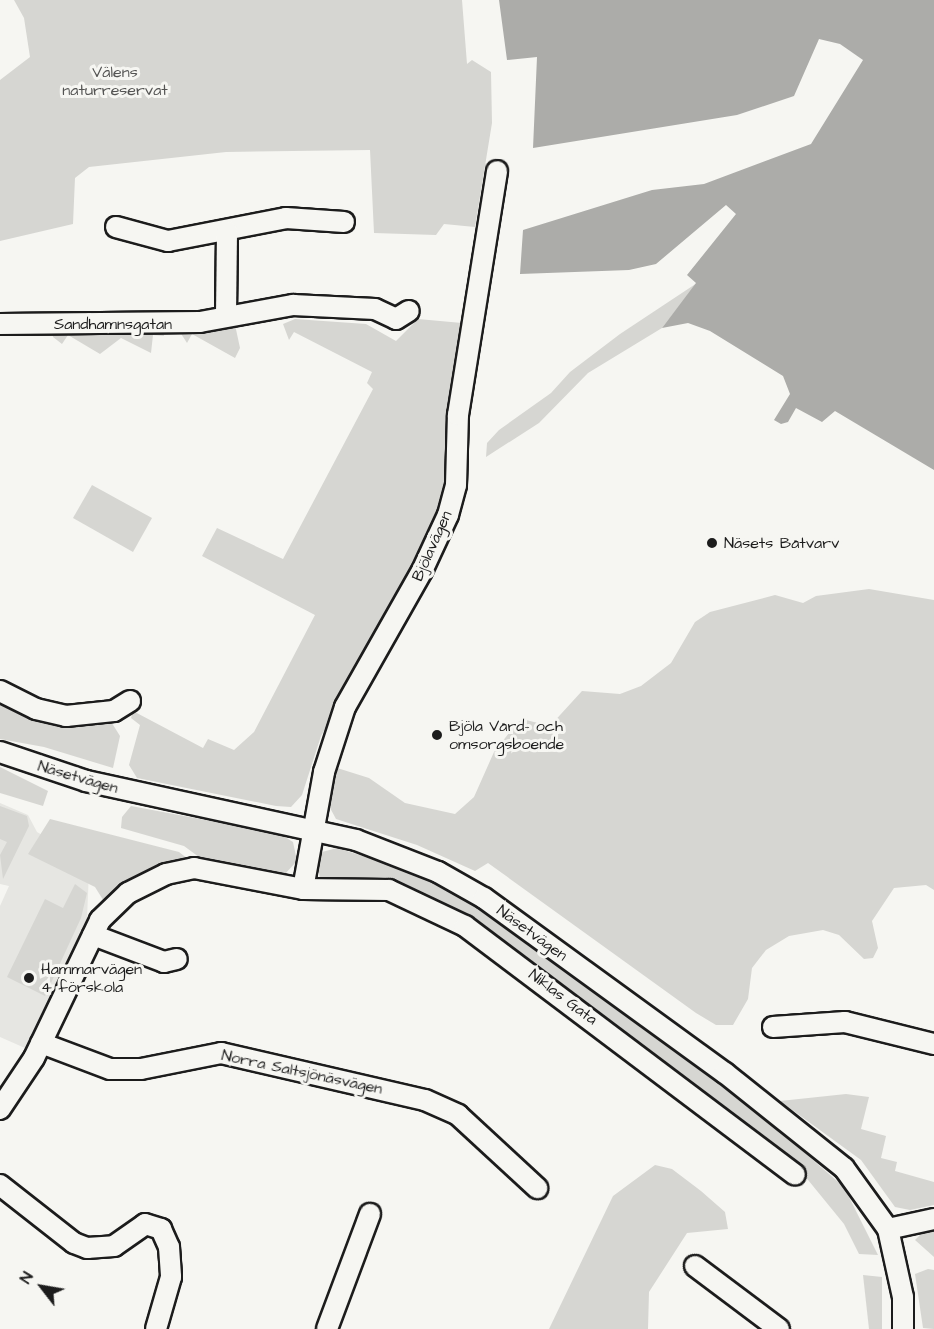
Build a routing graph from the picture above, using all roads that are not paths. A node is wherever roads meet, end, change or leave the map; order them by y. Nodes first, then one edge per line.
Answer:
1 (497, 171) dead end
2 (344, 222) dead end
3 (116, 227) dead end
4 (227, 231) junction
5 (409, 311) dead end
6 (226, 315) junction
7 (0, 324) edge
8 (0, 691) edge
9 (130, 701) dead end
10 (0, 752) edge
11 (313, 830) junction
12 (303, 889) junction
13 (93, 935) junction
14 (177, 959) dead end
15 (773, 1027) dead end
16 (41, 1043) junction
17 (934, 1044) edge
18 (0, 1109) edge
19 (795, 1175) dead end
20 (0, 1185) edge
21 (537, 1188) dead end
22 (370, 1214) dead end
23 (934, 1219) edge
24 (888, 1229) junction
25 (695, 1266) dead end
26 (156, 1329) edge
27 (327, 1329) edge
28 (779, 1329) edge
29 (903, 1329) edge

1 - 11 street, Bjölavägen
2 - 4 street
3 - 4 street
4 - 6 street
5 - 6 street, Sandhamnsgatan
6 - 7 street, Sandhamnsgatan
8 - 9 street
10 - 11 street, Näsetvägen
11 - 12 street, Bjölavägen
11 - 24 street, Näsetvägen
12 - 13 street, Niklas Gata
12 - 19 street, Niklas Gata
13 - 14 street
13 - 16 street, Niklas Gata
15 - 17 street
16 - 18 street, Niklas Gata
16 - 21 street, Norra Saltsjönäsvägen
20 - 26 street
22 - 27 street
23 - 24 street
24 - 29 street, Näsetvägen
25 - 28 street

